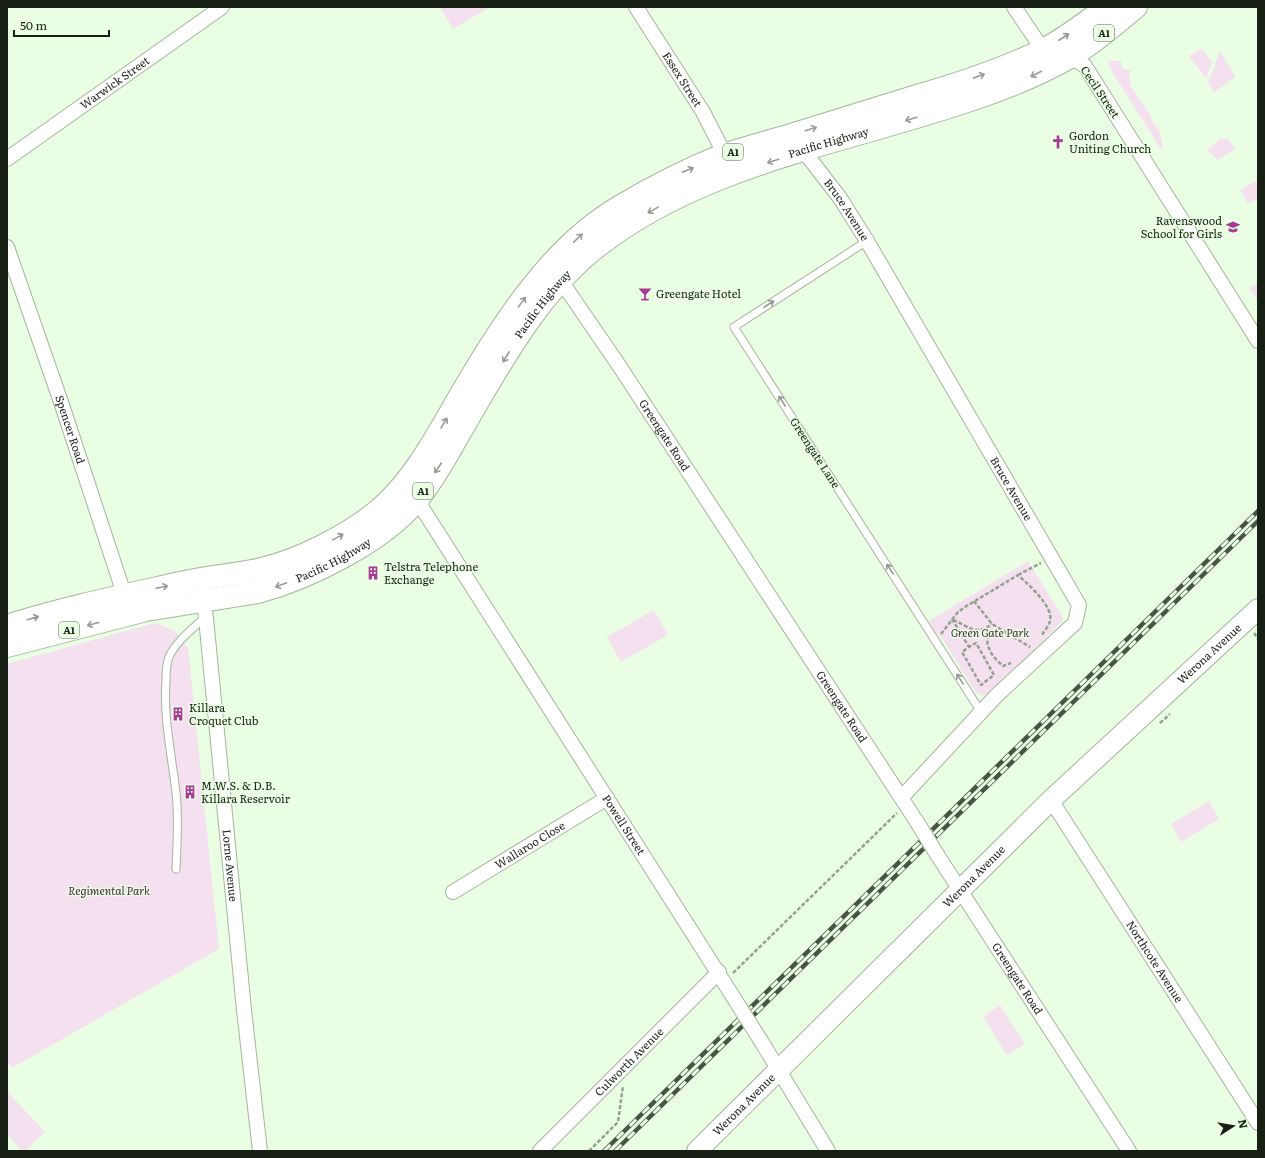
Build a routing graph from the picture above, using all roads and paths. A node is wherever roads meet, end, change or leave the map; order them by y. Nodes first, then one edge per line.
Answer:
1 (222, 7) edge
2 (636, 7) edge
3 (1014, 7) edge
4 (1106, 7) edge
5 (1136, 7) edge
6 (1043, 50) junction
7 (1071, 57) junction
8 (803, 150) junction
9 (725, 155) junction
10 (7, 159) edge
11 (866, 241) junction
12 (7, 247) edge
13 (555, 273) junction
14 (1258, 341) edge
15 (417, 500) junction
16 (1051, 558) junction
17 (1018, 575) junction
18 (199, 579) junction
19 (974, 601) junction
20 (127, 605) junction
21 (204, 608) junction
22 (1257, 613) edge
23 (952, 620) junction
24 (992, 624) junction
25 (7, 626) edge
26 (985, 629) junction
27 (1253, 632) dead end
28 (940, 636) dead end
29 (1037, 639) dead end
30 (1258, 639) edge
31 (1033, 643) dead end
32 (7, 646) edge
33 (969, 647) junction
34 (1029, 647) junction
35 (1025, 652) dead end
36 (1015, 660) dead end
37 (981, 712) junction
38 (902, 797) junction
39 (607, 798) junction
40 (1051, 800) junction
41 (176, 869) dead end
42 (453, 892) dead end
43 (960, 892) junction
44 (719, 972) junction
45 (626, 1064) junction
46 (778, 1070) junction
47 (1258, 1123) edge
48 (260, 1151) edge
49 (540, 1151) edge
50 (589, 1151) edge
51 (696, 1151) edge
52 (828, 1151) edge
53 (1129, 1151) edge

1 - 10 street, Warwick Street
2 - 9 street, Essex Street
3 - 6 street
6 -> 4 highway, Pacific Highway / A1
5 - 7 highway, Pacific Highway / A1
6 - 7 street, Cecil Street
9 -> 6 highway, Pacific Highway / A1
7 -> 8 highway, Pacific Highway / A1
7 - 14 street, Cecil Street
8 - 11 street, Bruce Avenue
8 -> 13 highway, Pacific Highway / A1
13 -> 9 highway, Pacific Highway / A1
11 - 16 street, Bruce Avenue
37 -> 11 lane, Greengate Lane
12 - 20 street, Spencer Road
13 -> 15 highway, Pacific Highway / A1
18 -> 13 highway, Pacific Highway / A1
13 - 38 street, Greengate Road
15 -> 21 highway, Pacific Highway / A1
15 - 39 street, Powell Street
16 - 17 path
16 - 37 street, Bruce Avenue
17 - 19 path
17 - 29 path
20 -> 18 highway, Pacific Highway / A1
18 - 21 street, Lorne Avenue
19 - 23 path
19 - 24 path
20 - 21 highway, Pacific Highway / A1
25 -> 20 highway, Pacific Highway / A1
20 -> 32 highway, Pacific Highway / A1
21 - 41 lane
21 - 48 street, Lorne Avenue
22 - 40 street, Werona Avenue
23 - 26 path
23 - 28 path
23 - 33 path
24 - 26 path
24 - 34 path
26 - 36 path
27 - 30 path
31 - 34 path
33 - 33 path
34 - 35 path
37 - 38 street, Bruce Avenue
38 - 43 street, Greengate Road, bridge
38 - 44 path
39 - 42 street, Wallaroo Close
39 - 44 street, Powell Street
40 - 43 street, Werona Avenue
40 - 47 street, Northcote Avenue
43 - 46 street, Werona Avenue
43 - 53 street, Greengate Road
44 - 45 street, Culworth Avenue
44 - 46 street, Powell Street, bridge
45 - 49 street, Culworth Avenue
45 - 50 path
46 - 51 street, Werona Avenue
46 - 52 street, Powell Street

